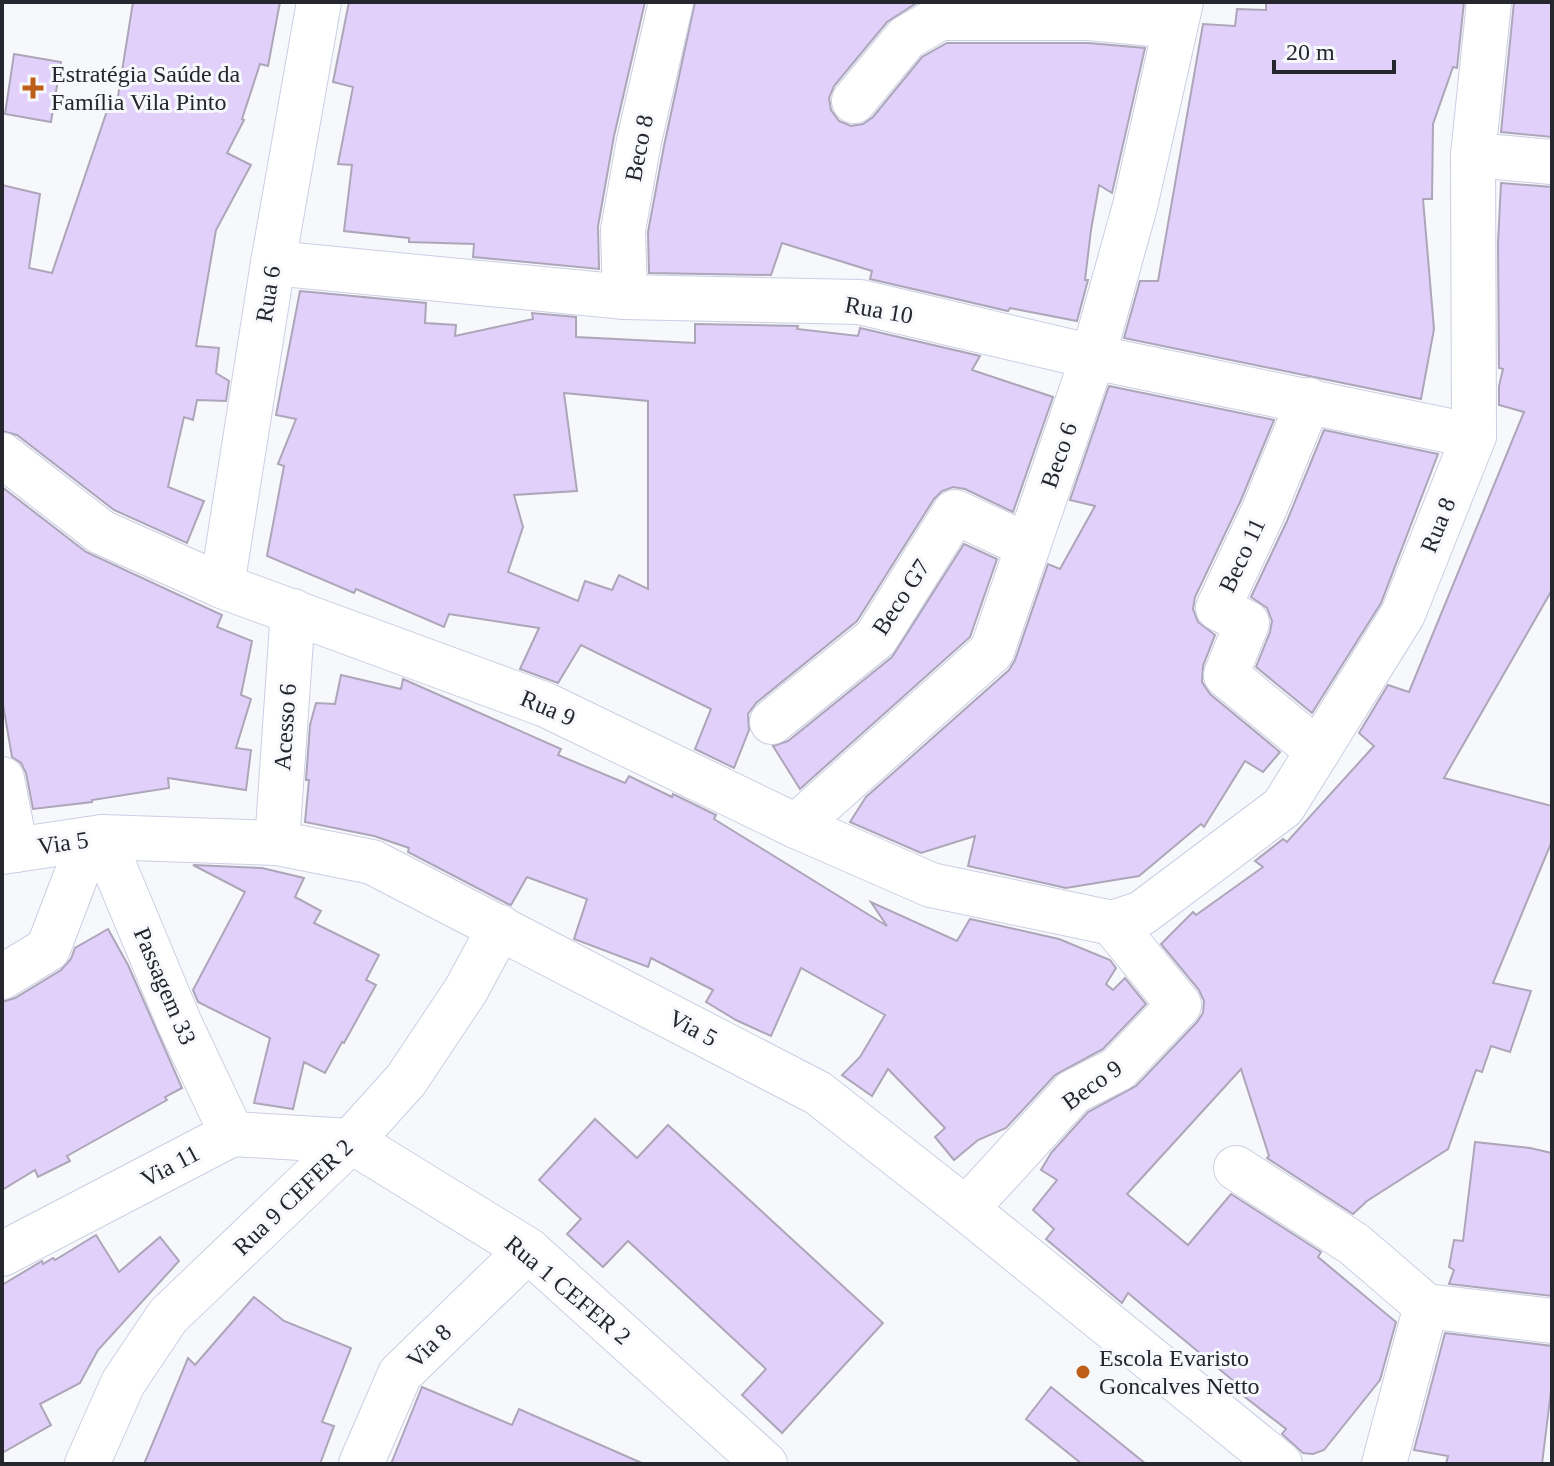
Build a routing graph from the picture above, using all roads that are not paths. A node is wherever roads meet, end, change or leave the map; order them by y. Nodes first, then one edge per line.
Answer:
1 (319, 2) edge
2 (671, 2) edge
3 (1489, 2) edge
4 (1178, 14) edge
5 (854, 101) dead end
6 (1473, 155) junction
7 (1552, 162) edge
8 (273, 263) junction
9 (625, 297) junction
10 (1093, 357) junction
11 (1309, 400) junction
12 (1474, 436) junction
13 (2, 455) edge
14 (1028, 546) junction
15 (222, 586) junction
16 (293, 611) junction
17 (772, 722) dead end
18 (1318, 751) junction
19 (2, 779) edge
20 (796, 826) junction
21 (96, 838) junction
22 (277, 843) junction
23 (9, 851) edge
24 (1112, 923) junction
25 (500, 927) junction
26 (2, 977) edge
27 (232, 1134) junction
28 (351, 1141) junction
29 (1236, 1168) dead end
30 (966, 1209) junction
31 (528, 1250) junction
32 (2, 1254) edge
33 (1426, 1306) junction
34 (1552, 1321) edge
35 (87, 1464) edge
36 (361, 1464) edge
37 (765, 1464) edge
38 (1280, 1464) edge
39 (1384, 1464) edge

1 - 8 street, Rua 6
2 - 9 street, Beco 8
3 - 6 street, Rua 8
4 - 5 street
4 - 10 street, Beco 6
6 - 7 street
6 - 12 street, Rua 8
8 - 9 street, Rua 10
8 - 15 street, Rua 6
9 - 10 street, Rua 10
10 - 11 street, Rua 10
10 - 14 street, Beco 6
11 - 12 street, Rua 10
11 - 18 street, Beco 11
12 - 18 street, Rua 8
13 - 15 street, Rua 9
14 - 17 street, Beco G7
14 - 20 street, Beco 6
15 - 16 street, Rua 9
16 - 20 street, Rua 9
16 - 22 street, Acesso 6
18 - 24 street, Rua 8
19 - 23 street
20 - 24 street, Rua 9
21 - 22 street, Via 5
21 - 23 street, Via 5
21 - 26 street
21 - 27 street, Passagem 33
22 - 25 street, Via 5
24 - 30 street, Beco 9
25 - 28 street, Rua 9 CEFER 2
25 - 30 street, Via 5
27 - 28 street
27 - 32 street, Via 11
28 - 31 street, Rua 1 CEFER 2
28 - 35 street, Rua 9 CEFER 2
29 - 33 street
30 - 38 street, Via 5
31 - 36 street, Via 8
31 - 37 street, Rua 1 CEFER 2
33 - 34 street
33 - 39 street

